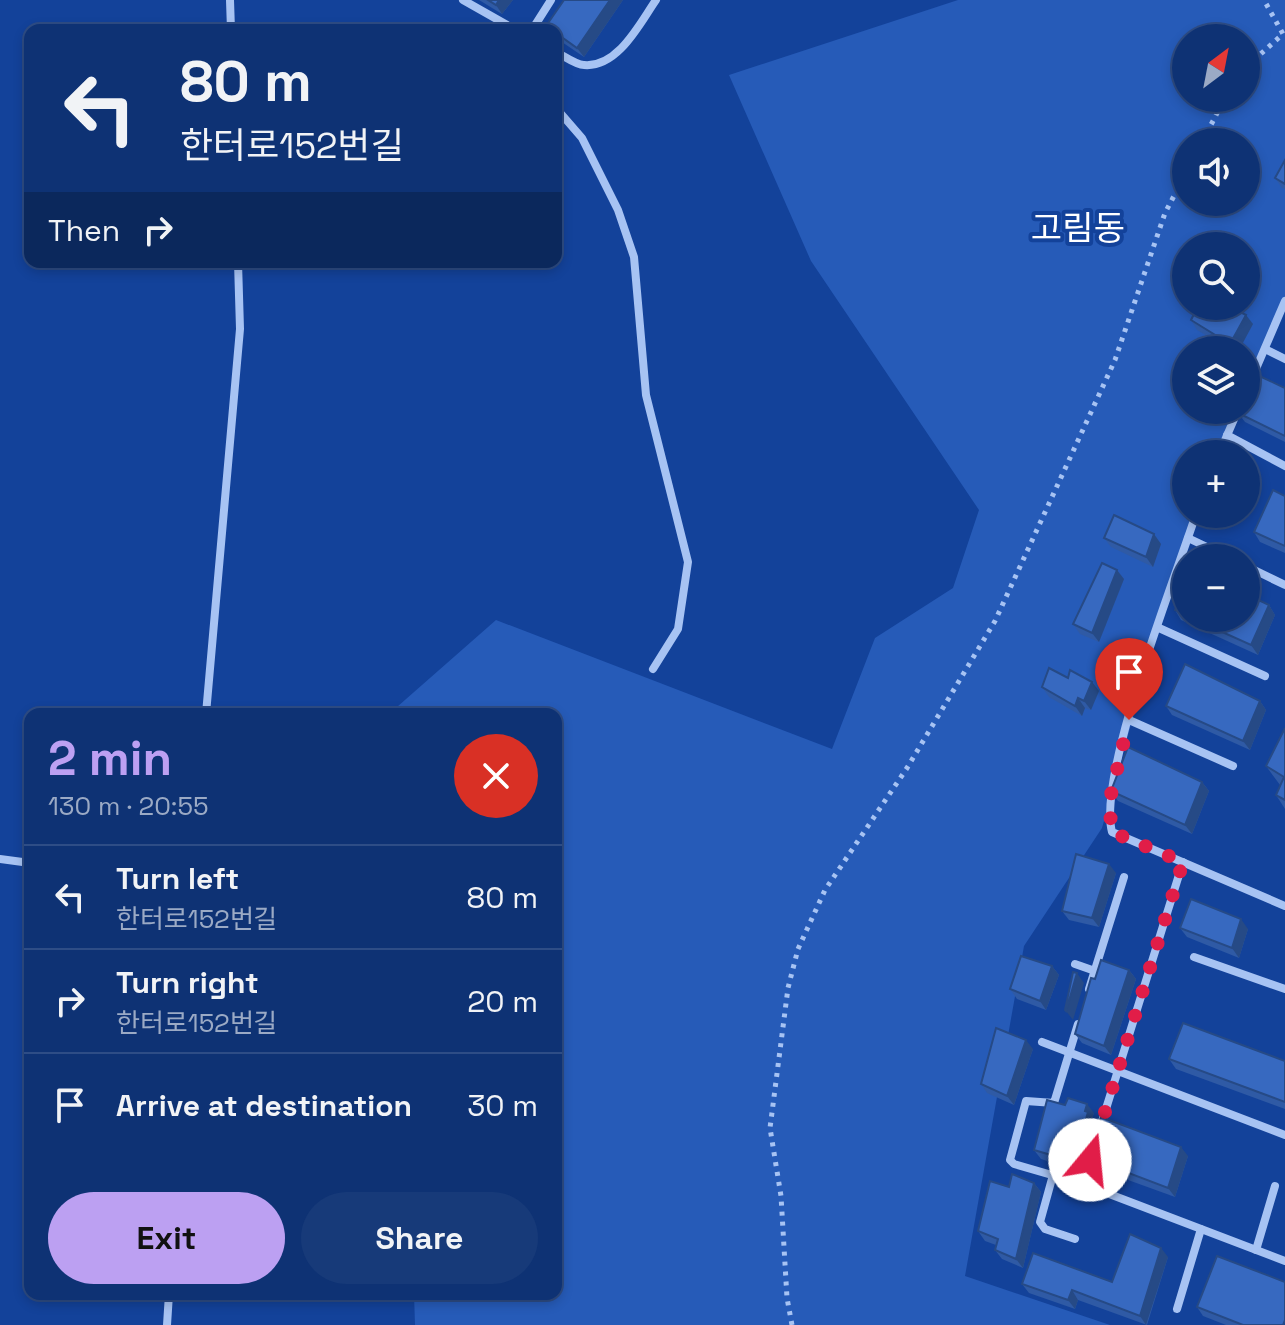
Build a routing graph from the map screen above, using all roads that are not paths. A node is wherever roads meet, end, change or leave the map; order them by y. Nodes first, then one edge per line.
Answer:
1 (230, 0) edge
2 (463, 0) edge
3 (551, 0) edge
4 (656, 0) edge
5 (231, 24) edge
6 (505, 24) edge
7 (536, 24) edge
8 (562, 55) edge
9 (562, 115) edge
10 (238, 268) edge
11 (1285, 301) edge
12 (1265, 349) junction
13 (1285, 359) edge
14 (1260, 360) edge
15 (1232, 424) edge
16 (1227, 435) junction
17 (1225, 440) edge
18 (1285, 466) edge
19 (1191, 528) edge
20 (1188, 538) junction
21 (1201, 544) edge
22 (1260, 573) edge
23 (1285, 585) edge
24 (1159, 628) junction
25 (653, 669) dead end
26 (1265, 676) dead end
27 (207, 708) edge
28 (1129, 720) junction
29 (1233, 766) dead end
30 (0, 859) edge
31 (24, 862) edge
32 (1183, 862) junction
33 (1124, 877) dead end
34 (1285, 906) edge
35 (1194, 957) dead end
36 (1075, 964) dead end
37 (1095, 971) junction
38 (1285, 989) edge
39 (1086, 999) edge
40 (1081, 1013) edge
41 (1042, 1042) dead end
42 (1070, 1053) junction
43 (1117, 1072) junction
44 (1285, 1135) edge
45 (1053, 1175) junction
46 (1083, 1184) junction
47 (1275, 1186) dead end
48 (1201, 1229) junction
49 (1075, 1239) dead end
50 (1256, 1250) junction
51 (1285, 1261) edge
52 (169, 1300) edge
53 (1177, 1309) dead end
54 (167, 1325) edge

1 - 5 street
2 - 6 street
3 - 7 street
4 - 8 street
9 - 25 street
10 - 27 street
11 - 12 street
12 - 13 street
12 - 14 street
15 - 16 street
16 - 17 street
16 - 18 street
19 - 20 street
20 - 21 street
20 - 24 street
22 - 23 street
24 - 26 street
24 - 28 street
28 - 29 street
28 - 32 street
30 - 31 street
32 - 34 street
32 - 43 street
33 - 37 street
35 - 38 street
36 - 37 street
37 - 39 street
40 - 42 street
41 - 42 street
42 - 43 street
42 - 45 street
43 - 44 street
43 - 46 street
45 - 46 street
45 - 49 street
46 - 48 street
47 - 50 street
48 - 50 street
48 - 53 street
50 - 51 street
52 - 54 street

